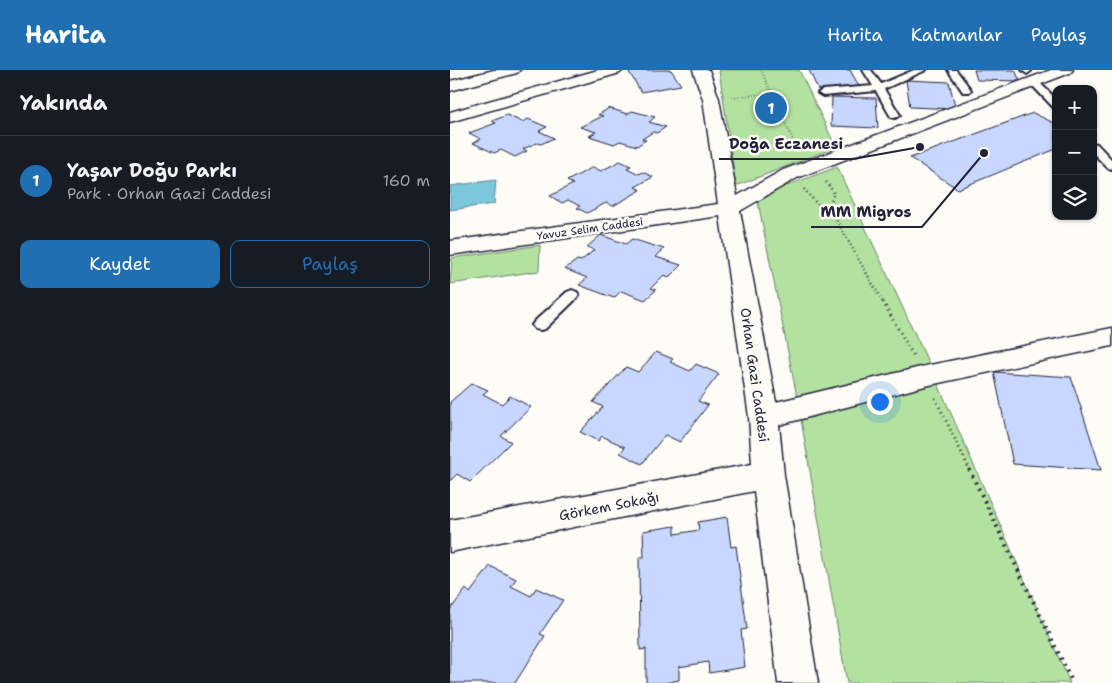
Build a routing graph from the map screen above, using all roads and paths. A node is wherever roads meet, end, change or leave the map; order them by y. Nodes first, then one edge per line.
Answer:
1 (512, 70) edge
2 (615, 70) edge
3 (701, 70) edge
4 (760, 70) edge
5 (867, 70) edge
6 (922, 70) edge
7 (952, 70) edge
8 (1065, 70) edge
9 (1029, 74) edge
10 (450, 86) edge
11 (879, 88) junction
12 (966, 90) dead end
13 (824, 92) dead end
14 (771, 93) junction
15 (711, 99) junction
16 (1052, 101) edge
17 (895, 115) dead end
18 (450, 117) edge
19 (1097, 150) edge
20 (1112, 166) edge
21 (804, 168) junction
22 (829, 207) junction
23 (729, 209) junction
24 (450, 248) edge
25 (572, 295) dead end
26 (540, 326) dead end
27 (1112, 337) edge
28 (925, 376) junction
29 (764, 417) junction
30 (768, 475) junction
31 (450, 536) edge
32 (798, 683) edge
33 (1073, 683) edge

1 - 10 street
2 - 18 street
3 - 15 street, Orhan Gazi Caddesi
4 - 14 path
5 - 11 lane
6 - 11 lane
7 - 12 lane
8 - 9 street
9 - 16 lane
9 - 21 street
11 - 13 lane
11 - 17 lane
14 - 15 path
14 - 21 path
15 - 23 street, Orhan Gazi Caddesi
19 - 20 lane
21 - 22 path
21 - 22 path
21 - 23 street
22 - 28 path
23 - 24 street, Yavuz Selim Caddesi
23 - 29 street, Orhan Gazi Caddesi
25 - 26 lane
27 - 28 street
28 - 29 street
28 - 33 path
29 - 30 street, Orhan Gazi Caddesi
30 - 31 street, Görkem Sokağı
30 - 32 street, Orhan Gazi Caddesi

